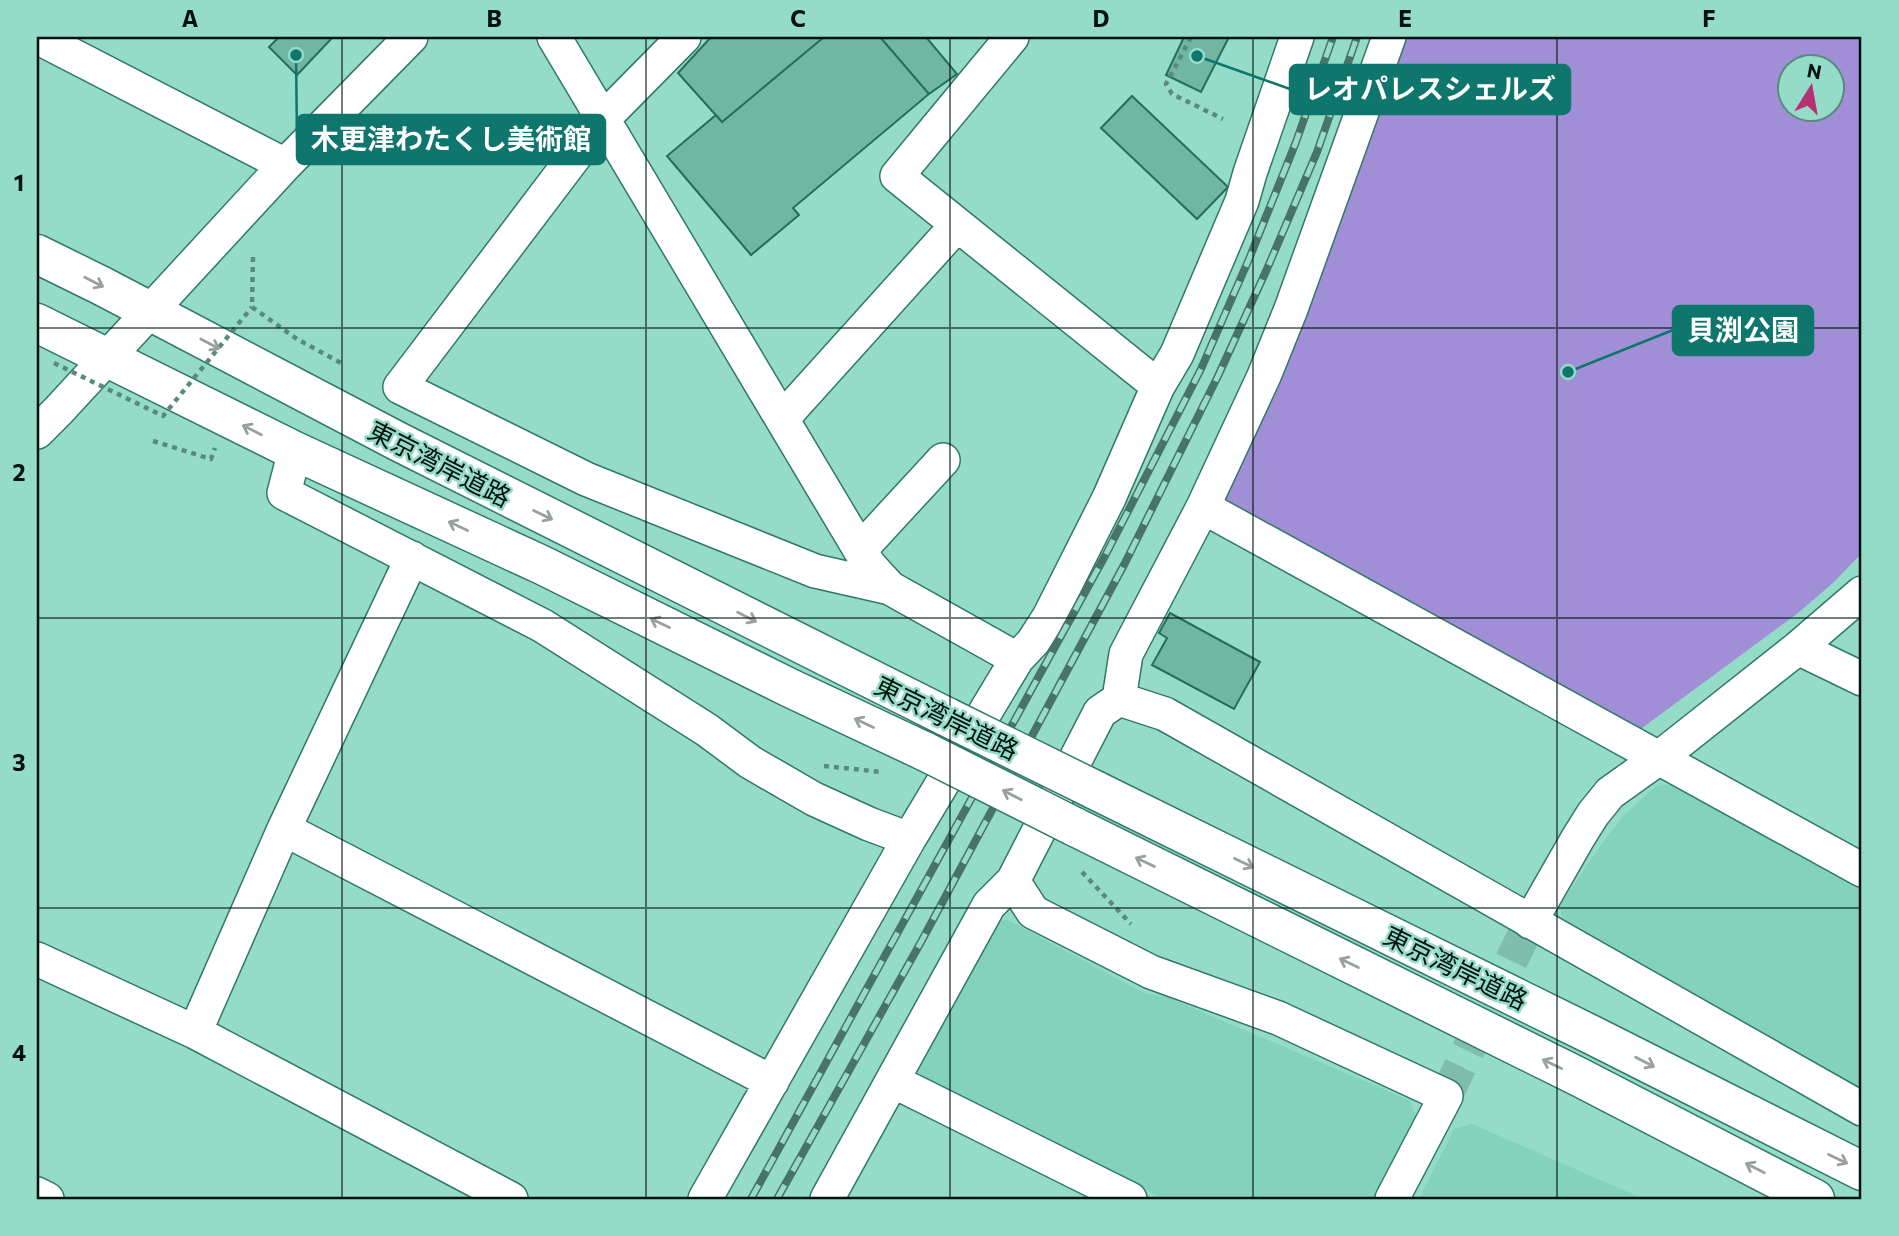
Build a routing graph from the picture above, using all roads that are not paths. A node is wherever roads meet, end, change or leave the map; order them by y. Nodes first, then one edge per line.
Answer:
1 (37, 37) edge
2 (411, 37) edge
3 (554, 37) edge
4 (684, 37) edge
5 (1012, 37) edge
6 (1297, 37) edge
7 (1389, 37) edge
8 (603, 118) junction
9 (285, 165) junction
10 (957, 225) junction
11 (37, 254) edge
12 (150, 312) junction
13 (37, 323) edge
14 (108, 358) junction
15 (1158, 386) junction
16 (782, 419) junction
17 (37, 432) edge
18 (295, 451) junction
19 (943, 460) dead end
20 (1203, 507) junction
21 (860, 550) junction
22 (412, 558) junction
23 (890, 588) junction
24 (1862, 593) edge
25 (1798, 648) junction
26 (1017, 659) junction
27 (1862, 679) edge
28 (1119, 699) junction
29 (1659, 758) junction
30 (284, 828) junction
31 (909, 839) junction
32 (1862, 870) edge
33 (1013, 881) junction
34 (1530, 922) junction
35 (37, 960) edge
36 (195, 1032) junction
37 (893, 1081) junction
38 (772, 1082) junction
39 (1862, 1109) edge
40 (1862, 1171) edge
41 (465, 1189) edge
42 (37, 1194) edge
43 (47, 1199) edge
44 (511, 1199) edge
45 (705, 1199) edge
46 (827, 1199) edge
47 (1129, 1199) edge
48 (1392, 1199) edge
49 (1815, 1199) edge

1 - 9 street
2 - 9 street
3 - 8 street
4 - 8 street
5 - 10 street
6 - 15 street
7 - 20 street
8 - 16 street
8 - 23 street
9 - 12 street
10 - 15 street
10 - 16 street
11 -> 12 highway, 東京湾岸道路
12 - 14 street
12 -> 40 highway, 東京湾岸道路, bridge
13 - 14 highway, 東京湾岸道路
14 - 17 street
18 -> 14 highway, 東京湾岸道路
15 - 26 street
16 - 21 street
18 - 22 street
49 -> 18 highway, 東京湾岸道路, bridge
19 - 21 street
20 - 28 street
20 - 29 street
21 - 23 street
22 - 30 street
22 - 31 street
23 - 26 street
24 - 25 street
25 - 27 street
25 - 29 street
26 - 31 street
28 - 33 street
28 - 34 street
29 - 32 street
29 - 34 street
30 - 36 street
30 - 38 street
31 - 38 street
33 - 37 street
33 - 48 street
34 - 39 street
35 - 36 street
36 - 41 street
37 - 46 street
37 - 47 street
38 - 45 street
41 - 44 street
42 - 43 street

